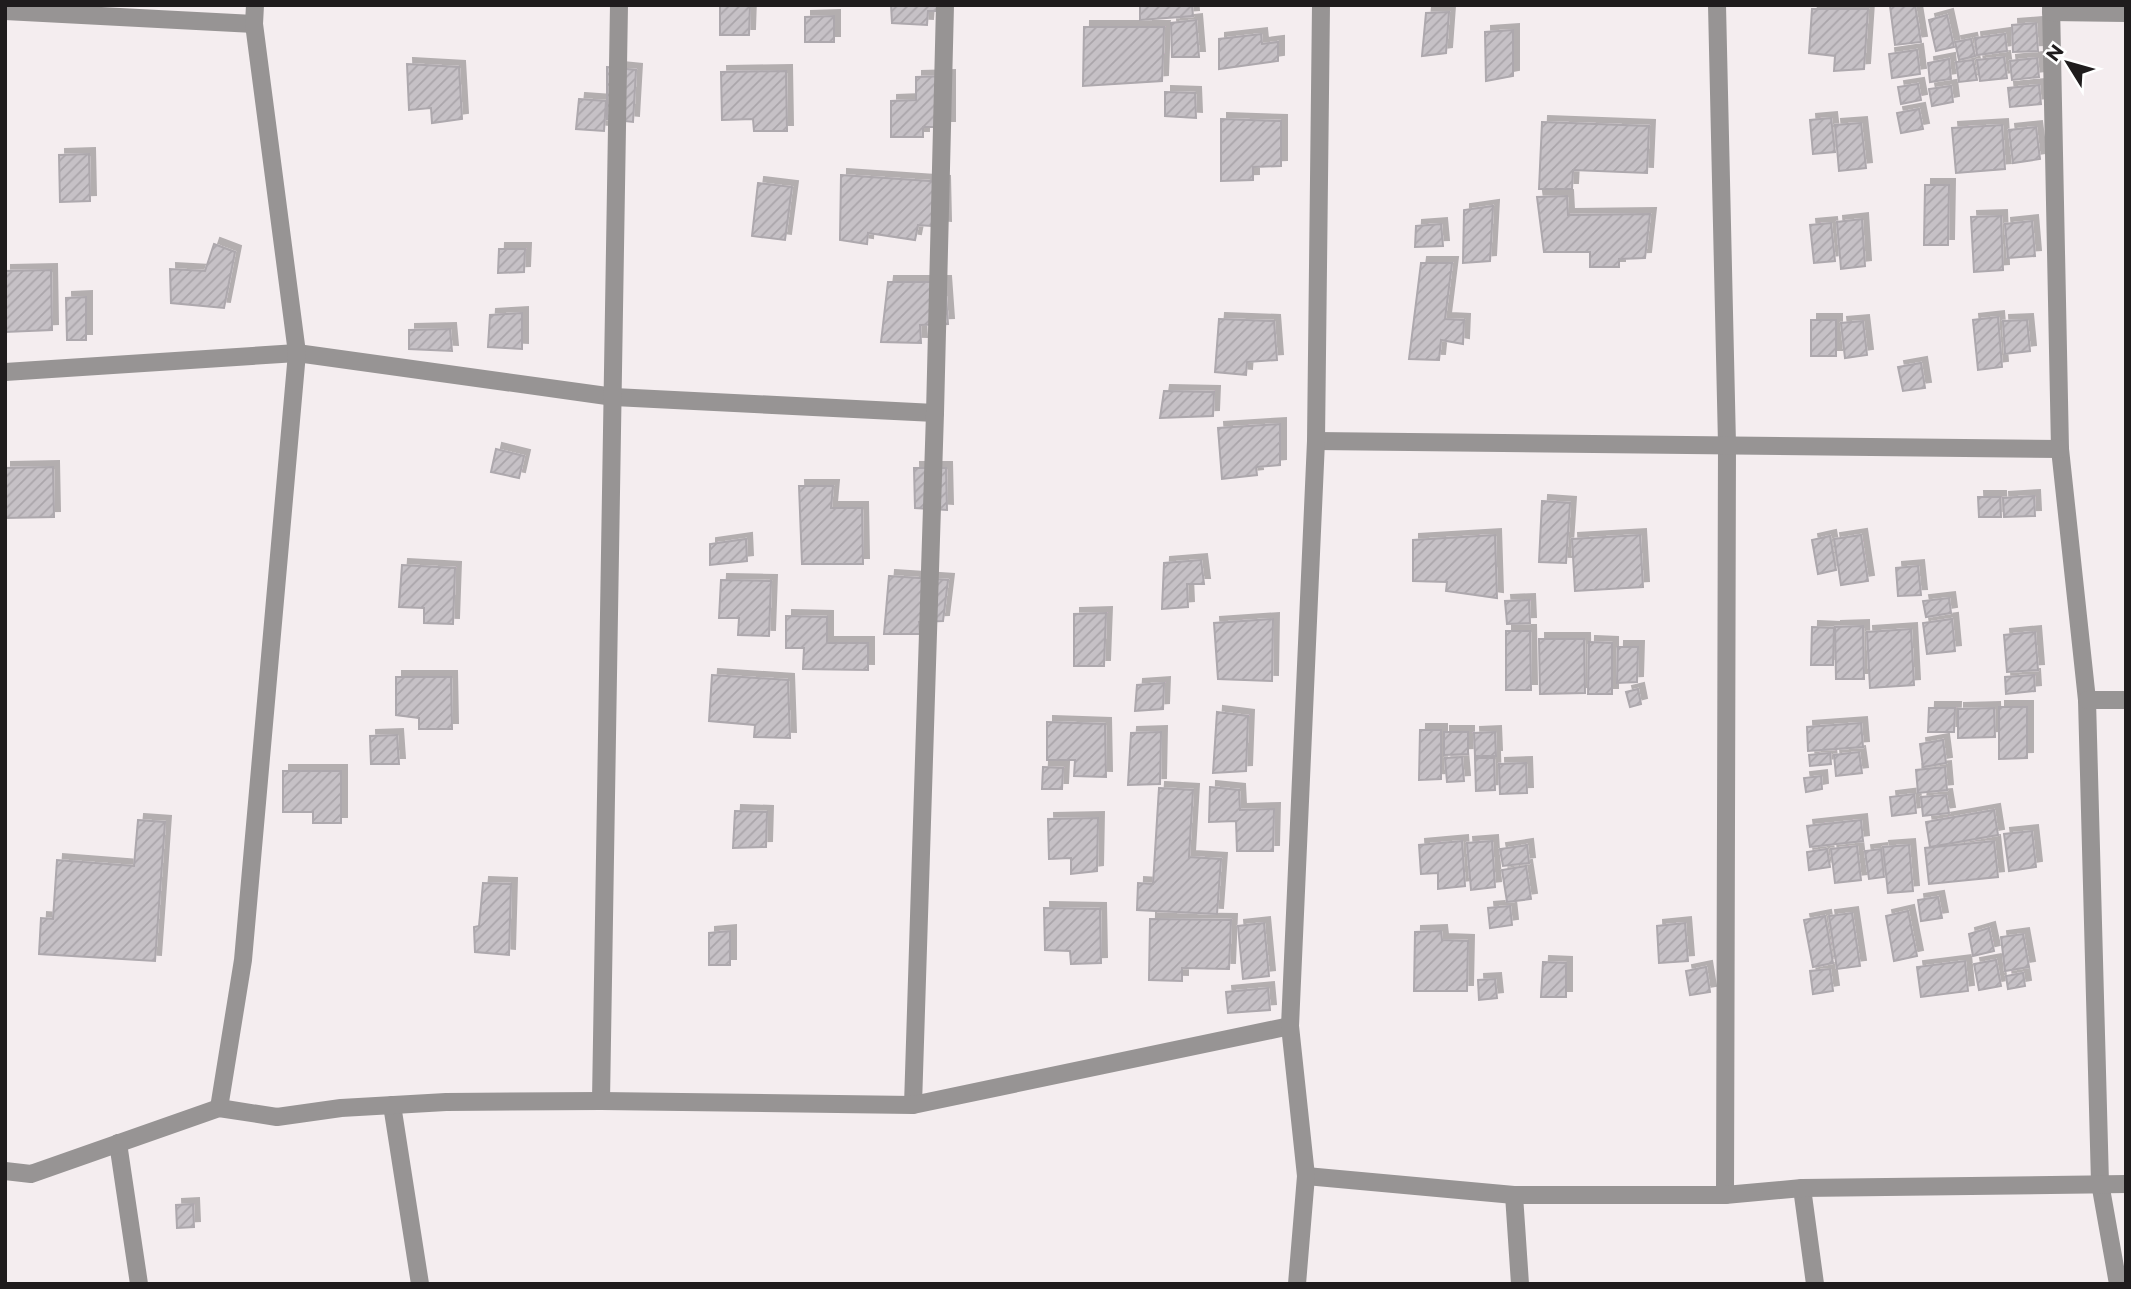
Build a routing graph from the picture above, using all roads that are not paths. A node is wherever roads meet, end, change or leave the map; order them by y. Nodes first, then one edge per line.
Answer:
1 (255, 5) edge
2 (619, 5) edge
3 (945, 5) edge
4 (1321, 5) edge
5 (1717, 5) edge
6 (2051, 8) edge
7 (5, 11) edge
8 (2126, 13) edge
9 (254, 24) junction
10 (297, 353) junction
11 (5, 372) edge
12 (614, 397) junction
13 (935, 413) junction
14 (1316, 441) junction
15 (1727, 444) junction
16 (2060, 449) junction
17 (2087, 700) junction
18 (2126, 700) edge
19 (1290, 1026) junction
20 (601, 1101) junction
21 (392, 1105) junction
22 (913, 1105) junction
23 (219, 1108) junction
24 (118, 1143) junction
25 (5, 1171) edge
26 (1306, 1176) junction
27 (2100, 1183) junction
28 (2126, 1184) edge
29 (1802, 1188) junction
30 (1514, 1195) junction
31 (1725, 1195) junction
32 (139, 1284) edge
33 (420, 1284) edge
34 (1297, 1284) edge
35 (1520, 1284) edge
36 (1815, 1284) edge
37 (2118, 1284) edge

1 - 9 street
2 - 12 street
3 - 13 street
4 - 14 street
5 - 15 street
6 - 8 street
6 - 16 street
7 - 9 street
9 - 10 street
10 - 11 street
10 - 12 street
10 - 23 street
12 - 13 street
12 - 20 street
13 - 22 street
14 - 15 street
14 - 19 street
15 - 16 street
15 - 31 street
16 - 17 street
17 - 18 street
17 - 27 street
19 - 22 street
19 - 26 street
20 - 21 street
20 - 22 street
21 - 23 street
21 - 33 street
23 - 24 street
24 - 25 street
24 - 32 street
26 - 30 street
26 - 34 street
27 - 28 street
27 - 29 street
27 - 37 street
29 - 31 street
29 - 36 street
30 - 31 street
30 - 35 street

